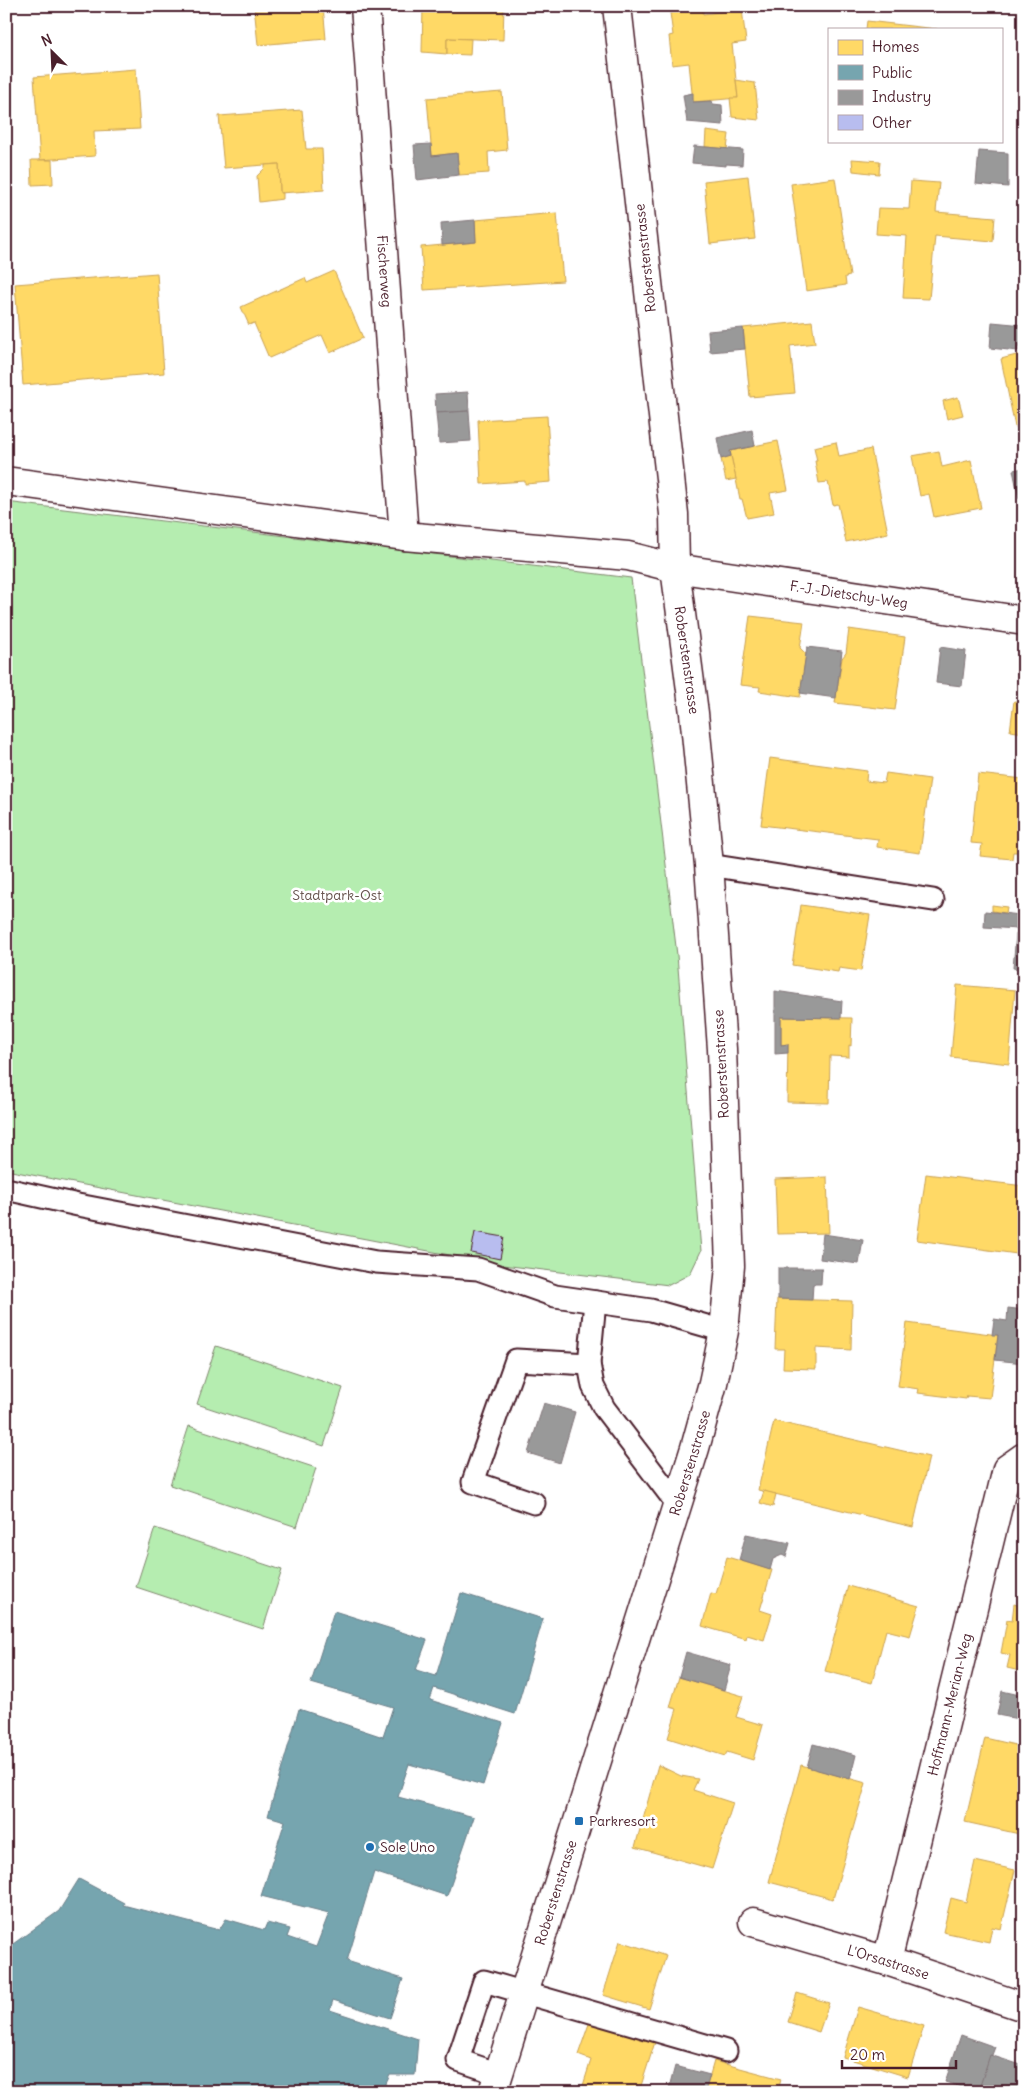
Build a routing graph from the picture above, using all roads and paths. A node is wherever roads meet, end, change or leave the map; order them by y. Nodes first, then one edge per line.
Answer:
1 (364, 6) edge
2 (618, 6) edge
3 (6, 480) edge
4 (404, 536) junction
5 (675, 568) junction
6 (1024, 620) edge
7 (709, 865) junction
8 (933, 900) dead end
9 (6, 1189) edge
10 (595, 1302) junction
11 (724, 1332) junction
12 (589, 1364) junction
13 (1024, 1457) edge
14 (534, 1503) dead end
15 (677, 1504) junction
16 (753, 1922) dead end
17 (887, 1961) junction
18 (525, 1993) junction
19 (1024, 2007) edge
20 (726, 2051) dead end
21 (496, 2083) edge

1 - 4 street, Fischerweg
2 - 5 street, Roberstenstrasse
3 - 4 street
4 - 5 street
5 - 6 street, F.-J.-Dietschy-Weg
5 - 7 street, Roberstenstrasse
7 - 8 lane
7 - 11 street, Roberstenstrasse
9 - 10 lane
10 - 11 lane
10 - 12 lane
11 - 15 street, Roberstenstrasse
12 - 14 lane
12 - 15 lane
13 - 17 street, Hoffmann-Merian-Weg
15 - 18 street, Roberstenstrasse
16 - 17 street, L'Orsastrasse
17 - 19 street, L'Orsastrasse
18 - 20 lane
18 - 21 street, Roberstenstrasse
18 - 21 lane

